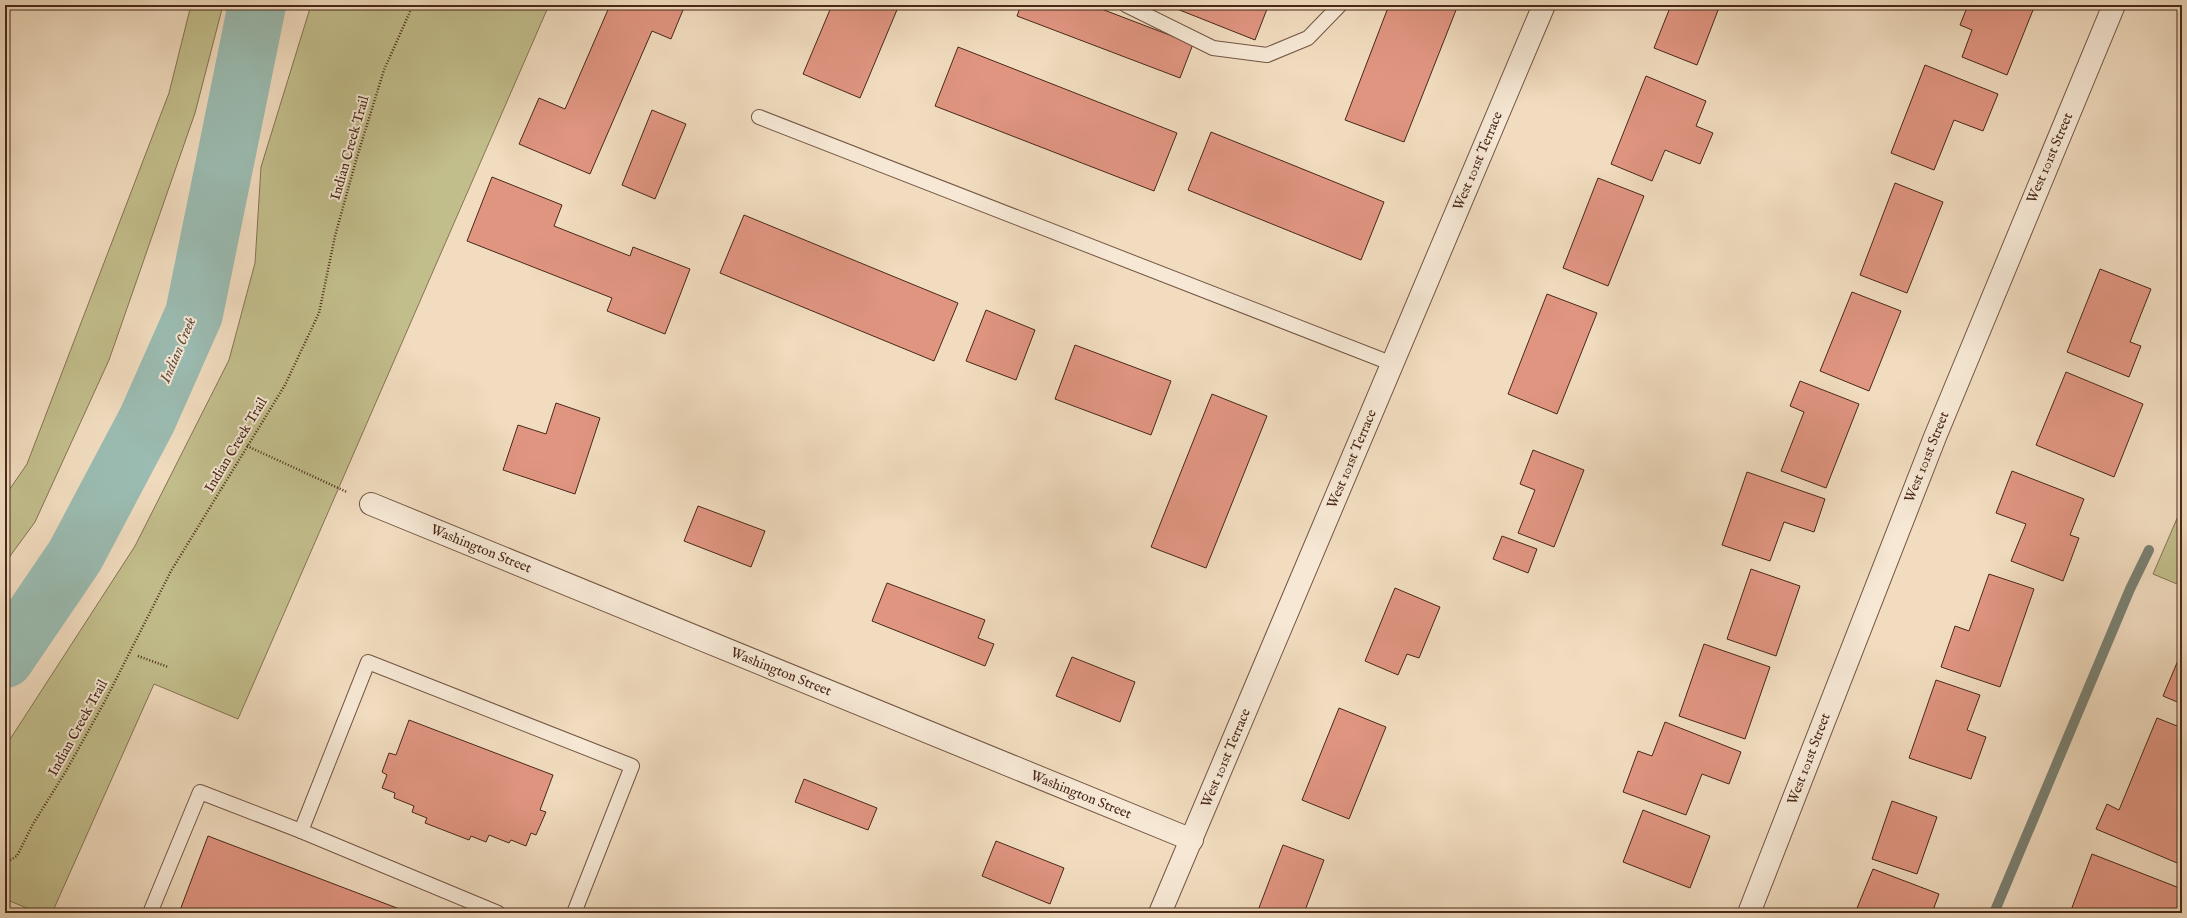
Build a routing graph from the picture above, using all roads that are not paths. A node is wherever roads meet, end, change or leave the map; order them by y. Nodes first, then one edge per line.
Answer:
1 (1126, 5) edge
2 (1340, 5) edge
3 (1544, 5) edge
4 (2114, 5) edge
5 (759, 117) dead end
6 (1392, 364) junction
7 (371, 504) road end
8 (301, 831) junction
9 (1192, 840) junction
10 (150, 913) edge
11 (498, 913) edge
12 (574, 913) edge
13 (1160, 913) edge
14 (1749, 913) edge

1 - 2 lane
3 - 6 street, West 101st Terrace
4 - 14 street, West 101st Street
5 - 6 lane
6 - 9 street, West 101st Terrace
7 - 9 street, Washington Street
8 - 10 lane
8 - 11 lane
8 - 12 lane
9 - 13 street, West 101st Terrace

